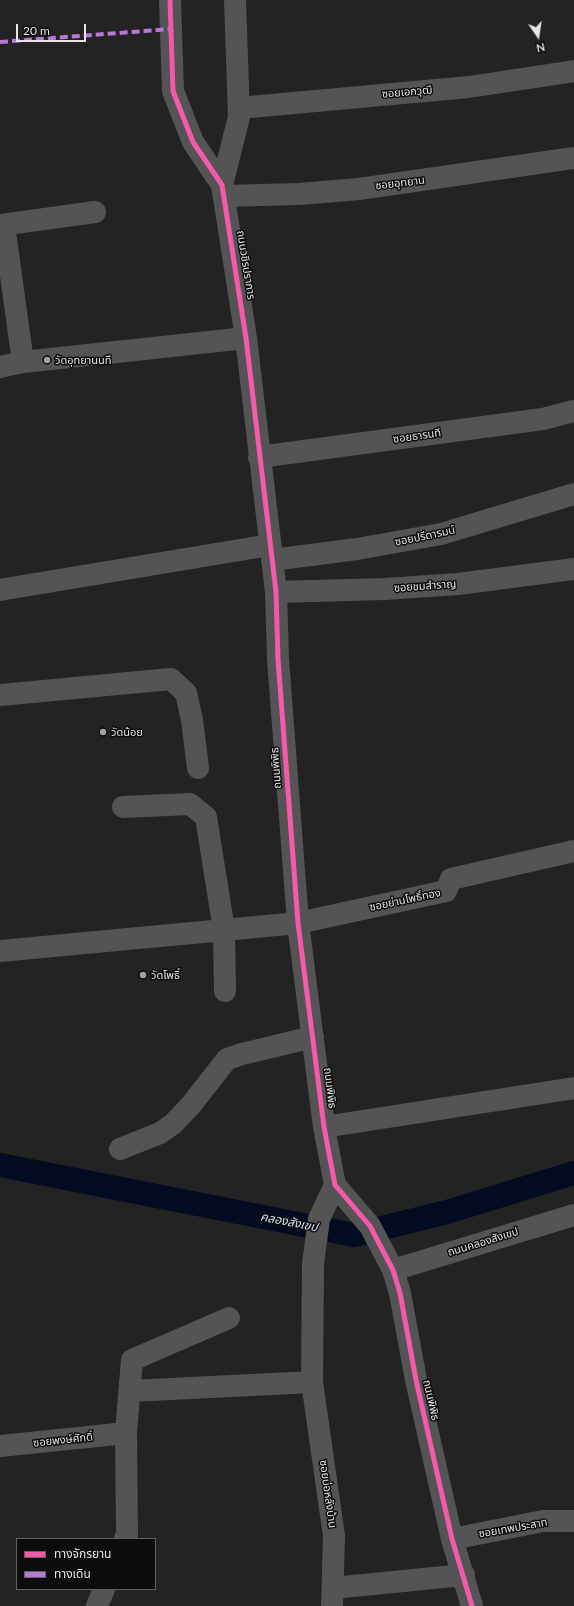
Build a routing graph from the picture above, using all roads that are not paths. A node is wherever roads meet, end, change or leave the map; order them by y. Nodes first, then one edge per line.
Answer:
1 (170, 0) edge
2 (235, 0) edge
3 (574, 71) edge
4 (239, 108) junction
5 (574, 158) edge
6 (223, 190) junction
7 (95, 212) dead end
8 (2, 225) edge
9 (246, 338) junction
10 (23, 362) junction
11 (0, 367) edge
12 (574, 411) edge
13 (259, 457) junction
14 (574, 494) edge
15 (271, 552) junction
16 (574, 569) edge
17 (0, 590) edge
18 (276, 592) junction
19 (0, 695) edge
20 (198, 768) dead end
21 (123, 807) dead end
22 (574, 851) edge
23 (298, 923) junction
24 (224, 930) junction
25 (0, 950) edge
26 (225, 990) dead end
27 (313, 1037) junction
28 (574, 1088) edge
29 (324, 1127) junction
30 (120, 1149) dead end
31 (335, 1185) junction
32 (574, 1215) edge
33 (393, 1270) junction
34 (229, 1318) dead end
35 (312, 1382) junction
36 (130, 1391) junction
37 (126, 1433) junction
38 (0, 1446) edge
39 (574, 1521) edge
40 (125, 1538) edge
41 (452, 1539) junction
42 (464, 1575) junction
43 (104, 1590) edge
44 (332, 1597) edge
45 (97, 1606) edge
46 (472, 1606) edge

1 - 6 street, ถนนวชิรปราการ
2 - 4 street
3 - 4 street, ซอยเอกวุฒิ
4 - 6 street
5 - 6 street, ซอยอุทยาน
6 - 9 street, ถนนวชิรปราการ
7 - 8 street
8 - 10 street
9 - 10 street
9 - 13 street, ถนนวชิรปราการ
10 - 11 street
12 - 13 street, ซอยธารนที
13 - 15 street, ถนนวชิรปราการ
14 - 15 street, ซอยปรีดารมน์
15 - 17 street, ซอยปรีดารมน์
15 - 18 street, ถนนพิพิธ
16 - 18 street, ซอยชมสำราญ
18 - 23 street, ถนนพิพิธ
19 - 20 street
21 - 24 street
22 - 23 street, ซอยย่านโพธิ์ทอง
23 - 24 street
23 - 27 street, ถนนพิพิธ
24 - 25 street
24 - 26 street
27 - 29 street, ถนนพิพิธ
27 - 30 street
28 - 29 street
29 - 31 street, ถนนพิพิธ
31 - 33 street, ถนนพิพิธ
31 - 35 street, ซอยบ่อหลังบ้าน
32 - 33 street, ถนนคลองสังเขป
33 - 41 street, ถนนพิพิธ
34 - 36 street
35 - 36 street
35 - 44 street, ซอยบ่อหลังบ้าน
36 - 37 street
37 - 38 street, ซอยพงษ์ศักดิ์
37 - 40 street
39 - 41 street, ซอยเทพประสาท
41 - 42 street, ถนนพิพิธ
42 - 44 street
42 - 46 street, ถนนพิพิธ
43 - 45 street

